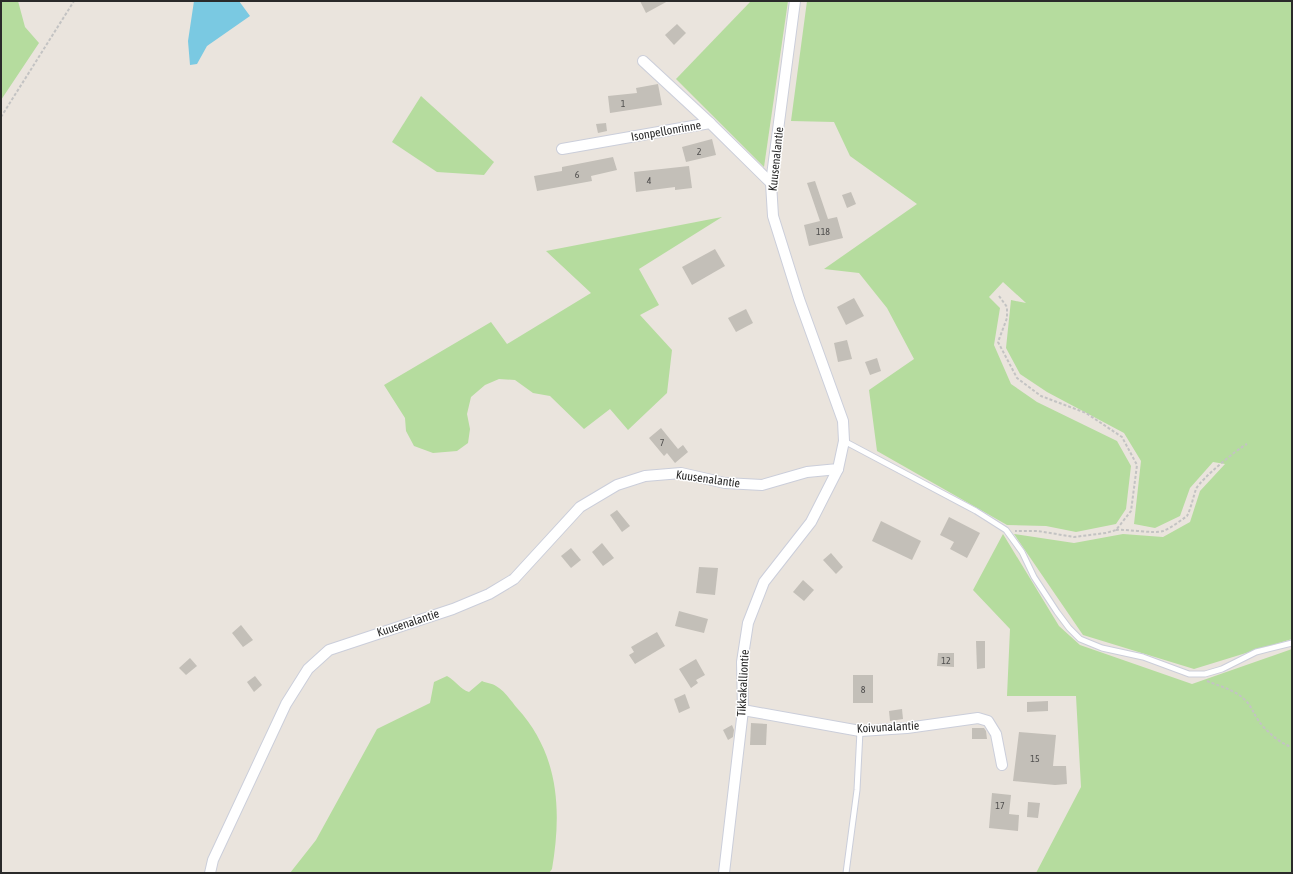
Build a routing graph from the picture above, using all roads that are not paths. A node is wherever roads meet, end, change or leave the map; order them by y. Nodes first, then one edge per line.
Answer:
1 (795, 1) edge
2 (643, 61) dead end
3 (710, 123) junction
4 (562, 149) dead end
5 (771, 183) junction
6 (844, 441) junction
7 (838, 469) junction
8 (1292, 643) edge
9 (743, 710) junction
10 (860, 731) junction
11 (1002, 765) dead end
12 (210, 873) edge
13 (724, 873) edge
14 (846, 873) edge

1 - 5 street, Kuusenalantie
2 - 3 street
3 - 4 street, Isonpellonrinne
3 - 5 street, Isonpellonrinne
5 - 6 street, Kuusenalantie
6 - 7 street, Kuusenalantie
6 - 8 lane
7 - 9 street, Tikkakalliontie
7 - 12 street, Kuusenalantie
9 - 10 street, Koivunalantie
9 - 13 street, Tikkakalliontie
10 - 11 street, Koivunalantie
10 - 14 lane

